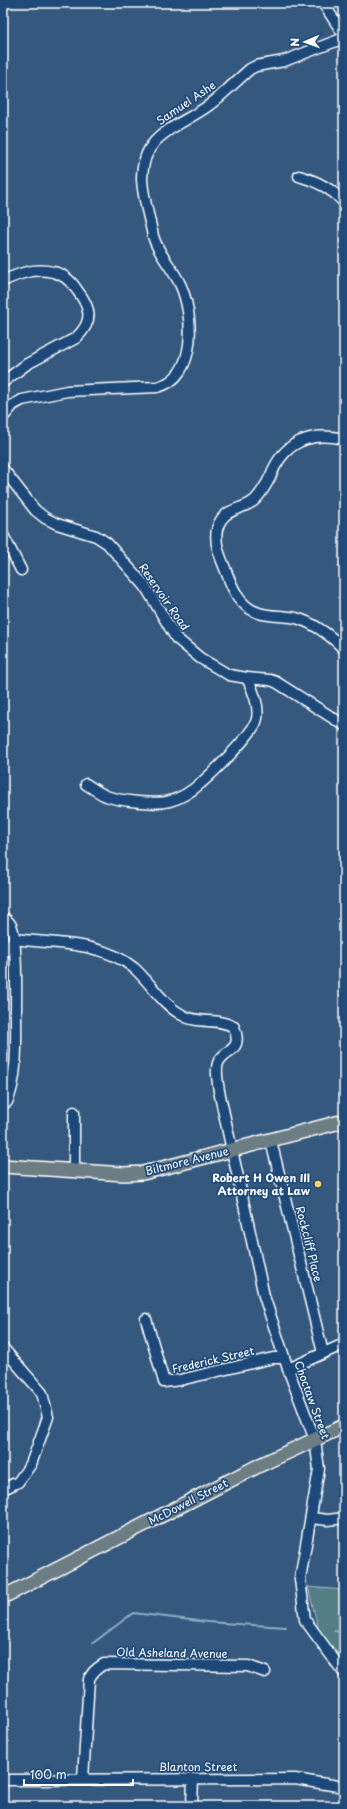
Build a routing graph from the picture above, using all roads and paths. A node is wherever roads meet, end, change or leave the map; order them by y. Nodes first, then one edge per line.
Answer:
1 (323, 3) edge
2 (344, 36) edge
3 (299, 176) dead end
4 (344, 202) edge
5 (3, 281) edge
6 (3, 382) edge
7 (3, 417) edge
8 (341, 436) edge
9 (3, 469) edge
10 (3, 535) edge
11 (21, 570) dead end
12 (344, 649) edge
13 (247, 678) junction
14 (344, 725) edge
15 (86, 784) dead end
16 (3, 917) edge
17 (14, 939) junction
18 (3, 954) edge
19 (3, 1103) edge
20 (74, 1112) dead end
21 (344, 1121) edge
22 (271, 1141) junction
23 (232, 1150) junction
24 (3, 1166) edge
25 (74, 1171) junction
26 (146, 1319) dead end
27 (344, 1344) edge
28 (3, 1348) edge
29 (323, 1353) junction
30 (284, 1358) junction
31 (288, 1369) junction
32 (344, 1426) edge
33 (315, 1440) junction
34 (3, 1489) edge
35 (311, 1518) junction
36 (344, 1518) edge
37 (3, 1597) edge
38 (264, 1672) dead end
39 (344, 1673) edge
40 (83, 1779) junction
41 (193, 1779) junction
42 (3, 1780) edge
43 (344, 1787) edge
44 (192, 1806) edge

1 - 2 street
2 - 7 street, Samuel Ashe
3 - 4 street
5 - 6 street
8 - 12 street
9 - 13 street, Reservoir Road
10 - 11 street
13 - 14 street, Reservoir Road
13 - 15 street
16 - 17 street
17 - 18 street
17 - 19 street
17 - 23 street, Choctaw Street
20 - 25 street
21 - 22 main road, Biltmore Avenue
22 - 23 main road, Biltmore Avenue
22 - 29 street, Rockcliff Place
23 - 25 main road, Biltmore Avenue
23 - 30 street, Choctaw Street
24 - 25 main road, Biltmore Avenue
26 - 30 street, Frederick Street
27 - 29 street
28 - 34 street
29 - 31 street
30 - 31 street, Choctaw Street
31 - 33 street, Choctaw Street
32 - 33 main road, McDowell Street
33 - 35 street, Choctaw Street
33 - 37 main road, McDowell Street
35 - 36 street
35 - 39 street, Choctaw Street
38 - 40 street, Old Asheland Avenue
40 - 41 street, Blanton Street
40 - 42 street, Blanton Street
41 - 43 street, Blanton Street
41 - 44 street

